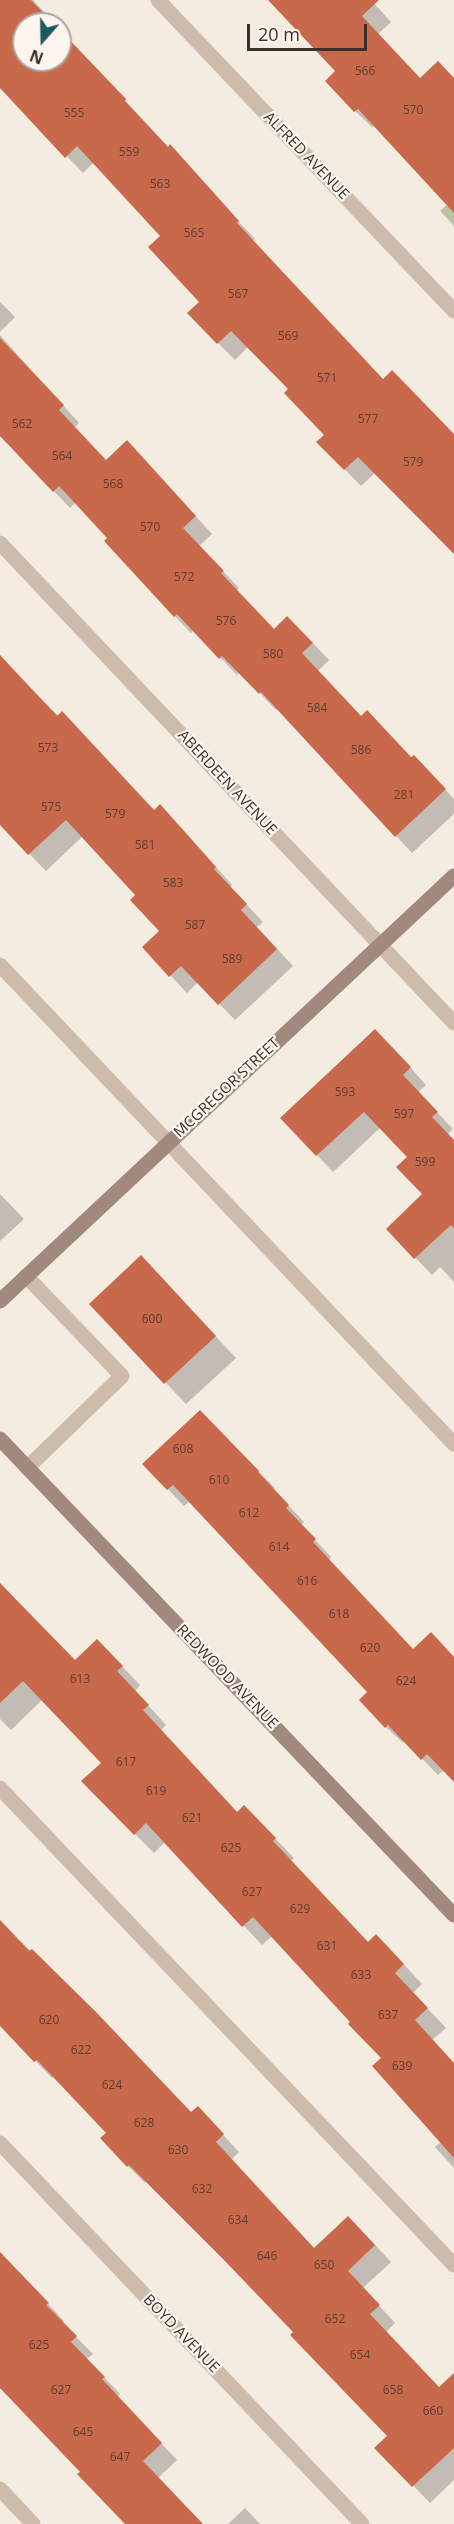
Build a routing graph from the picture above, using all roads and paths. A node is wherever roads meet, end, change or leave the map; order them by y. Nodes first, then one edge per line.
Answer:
1 (158, 0) edge
2 (454, 311) edge
3 (0, 543) edge
4 (454, 876) edge
5 (380, 945) junction
6 (0, 965) edge
7 (454, 1023) edge
8 (169, 1142) junction
9 (26, 1276) junction
10 (0, 1300) edge
11 (0, 1439) edge
12 (454, 1444) edge
13 (27, 1468) junction
14 (0, 1788) edge
15 (454, 1915) edge
16 (0, 2143) edge
17 (454, 2265) edge
18 (0, 2490) edge
19 (33, 2524) edge
20 (362, 2524) edge

1 - 2 street, ALFRED AVENUE
3 - 5 street, ABERDEEN AVENUE
4 - 5 street, MCGREGOR STREET
5 - 7 street, ABERDEEN AVENUE
5 - 8 street, MCGREGOR STREET
6 - 8 street
8 - 9 street, MCGREGOR STREET
8 - 12 street
9 - 10 street, MCGREGOR STREET
9 - 13 street
11 - 13 street, REDWOOD AVENUE
13 - 15 street, REDWOOD AVENUE
14 - 17 street
16 - 20 street, BOYD AVENUE
18 - 19 street

